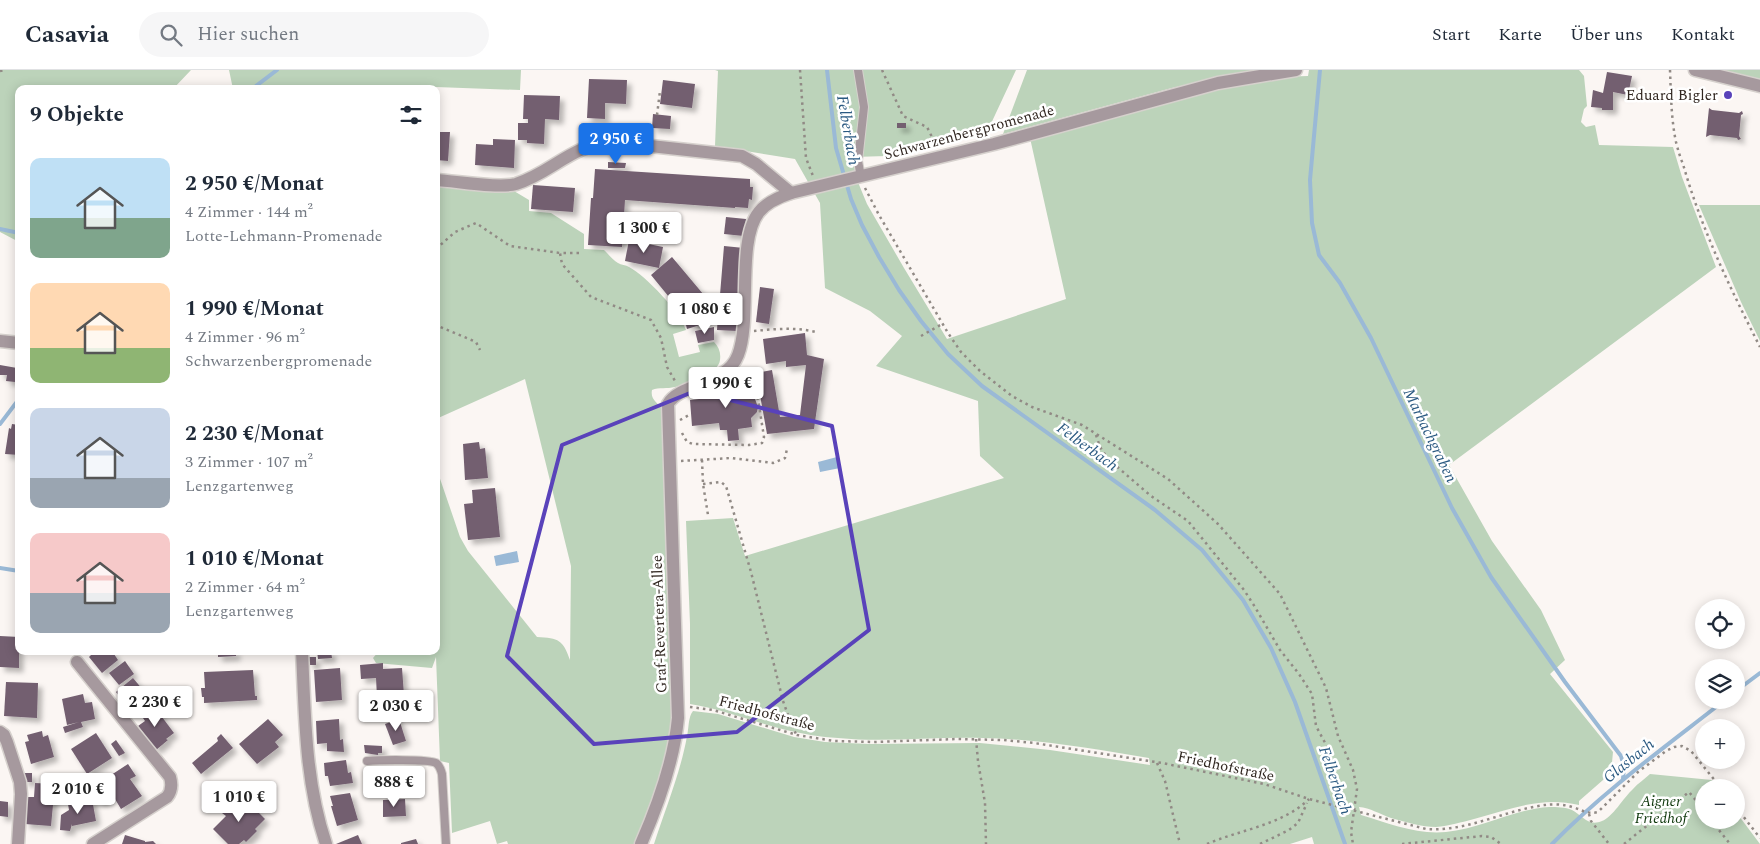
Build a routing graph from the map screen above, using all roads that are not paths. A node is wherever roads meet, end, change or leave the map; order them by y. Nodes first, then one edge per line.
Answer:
1 (858, 70) edge
2 (1296, 70) edge
3 (1694, 70) edge
4 (1760, 86) edge
5 (857, 178) junction
6 (440, 180) edge
7 (791, 193) junction
8 (0, 341) edge
9 (15, 343) edge
10 (677, 396) joint
11 (302, 655) edge
12 (77, 662) dead end
13 (0, 732) edge
14 (367, 761) dead end
15 (18, 844) edge
16 (93, 844) edge
17 (326, 844) edge
18 (446, 844) edge
19 (641, 844) edge

1 - 5 lane
2 - 5 street, Schwarzenbergpromenade
3 - 4 street
5 - 7 street, Schwarzenbergpromenade
6 - 7 street
7 - 10 street, Schwarzenbergpromenade
8 - 9 street
10 - 19 street, Graf-Revertera-Allee
11 - 17 street
12 - 16 street
13 - 15 street
14 - 18 lane

